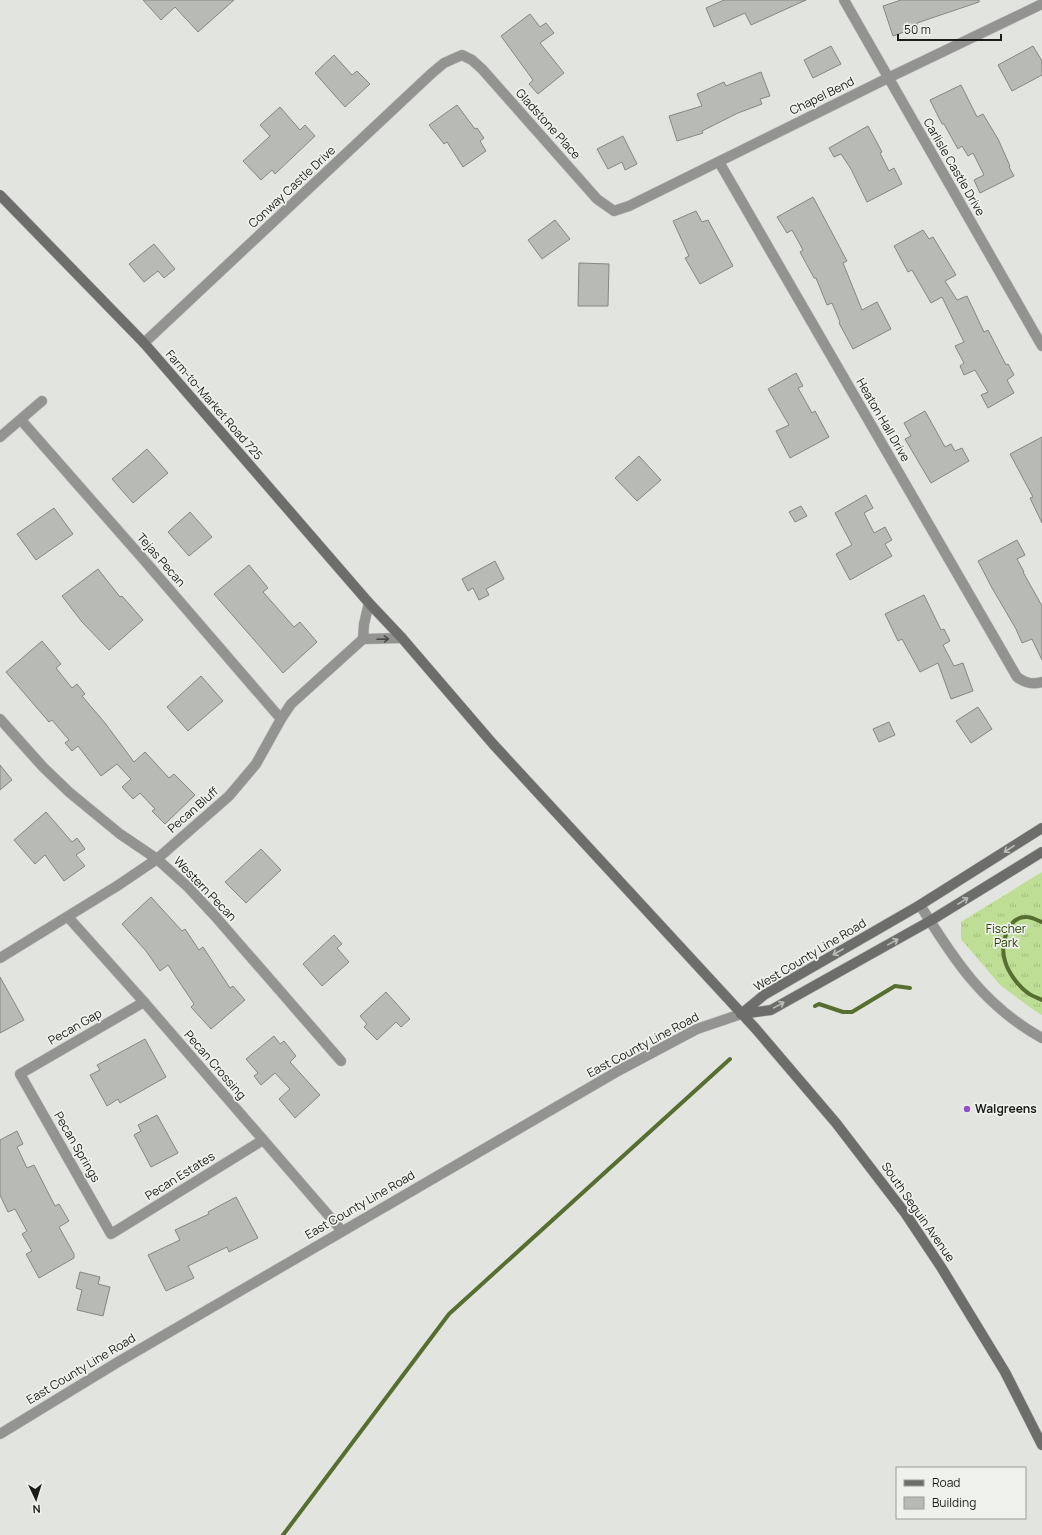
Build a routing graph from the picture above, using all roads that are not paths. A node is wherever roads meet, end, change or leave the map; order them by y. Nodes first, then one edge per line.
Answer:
1 (844, 0) edge
2 (1042, 4) edge
3 (462, 55) joint
4 (888, 78) junction
5 (719, 162) junction
6 (0, 195) edge
7 (614, 211) joint
8 (144, 343) junction
9 (1042, 346) edge
10 (42, 401) dead end
11 (21, 420) junction
12 (0, 437) edge
13 (369, 603) junction
14 (402, 638) junction
15 (363, 639) junction
16 (1042, 682) edge
17 (0, 718) edge
18 (281, 719) junction
19 (1042, 828) edge
20 (1042, 852) edge
21 (156, 859) junction
22 (920, 905) junction
23 (68, 917) junction
24 (930, 921) junction
25 (0, 958) edge
26 (144, 1002) junction
27 (742, 1014) junction
28 (1042, 1038) edge
29 (341, 1061) dead end
30 (20, 1074) joint
31 (263, 1140) junction
32 (342, 1231) junction
33 (111, 1234) joint
34 (0, 1434) edge
35 (1042, 1445) edge

1 - 4 street, Carlisle Castle Drive
2 - 4 street, Chapel Bend
3 - 7 street, Gladstone Place
3 - 8 street, Conway Castle Drive
4 - 5 street, Chapel Bend
4 - 9 street, Carlisle Castle Drive
5 - 7 street, Chapel Bend
5 - 16 street, Heaton Hall Drive
6 - 8 main road, Farm-to-Market Road 725
8 - 13 main road, Farm-to-Market Road 725
10 - 11 street
11 - 12 street
11 - 18 street, Tejas Pecan
13 - 14 main road, Farm-to-Market Road 725
13 - 15 street
15 -> 14 street
14 - 27 main road, South Seguin Avenue
15 - 18 street, Pecan Bluff
17 - 21 street, Western Pecan
18 - 21 street, Pecan Bluff
19 -> 22 main road, West County Line Road
24 -> 20 main road, West County Line Road
21 - 23 street, Pecan Bluff
21 - 29 street, Western Pecan
22 - 24 street
22 -> 27 main road, West County Line Road
23 - 25 street, Pecan Bluff
23 - 26 street, Pecan Crossing
27 -> 24 main road, West County Line Road
24 - 28 street
26 - 30 street, Pecan Gap
26 - 31 street, Pecan Crossing
27 - 32 street, East County Line Road
27 - 35 main road, South Seguin Avenue
30 - 33 street, Pecan Springs
31 - 32 street, Pecan Crossing
31 - 33 street, Pecan Estates
32 - 34 street, East County Line Road

